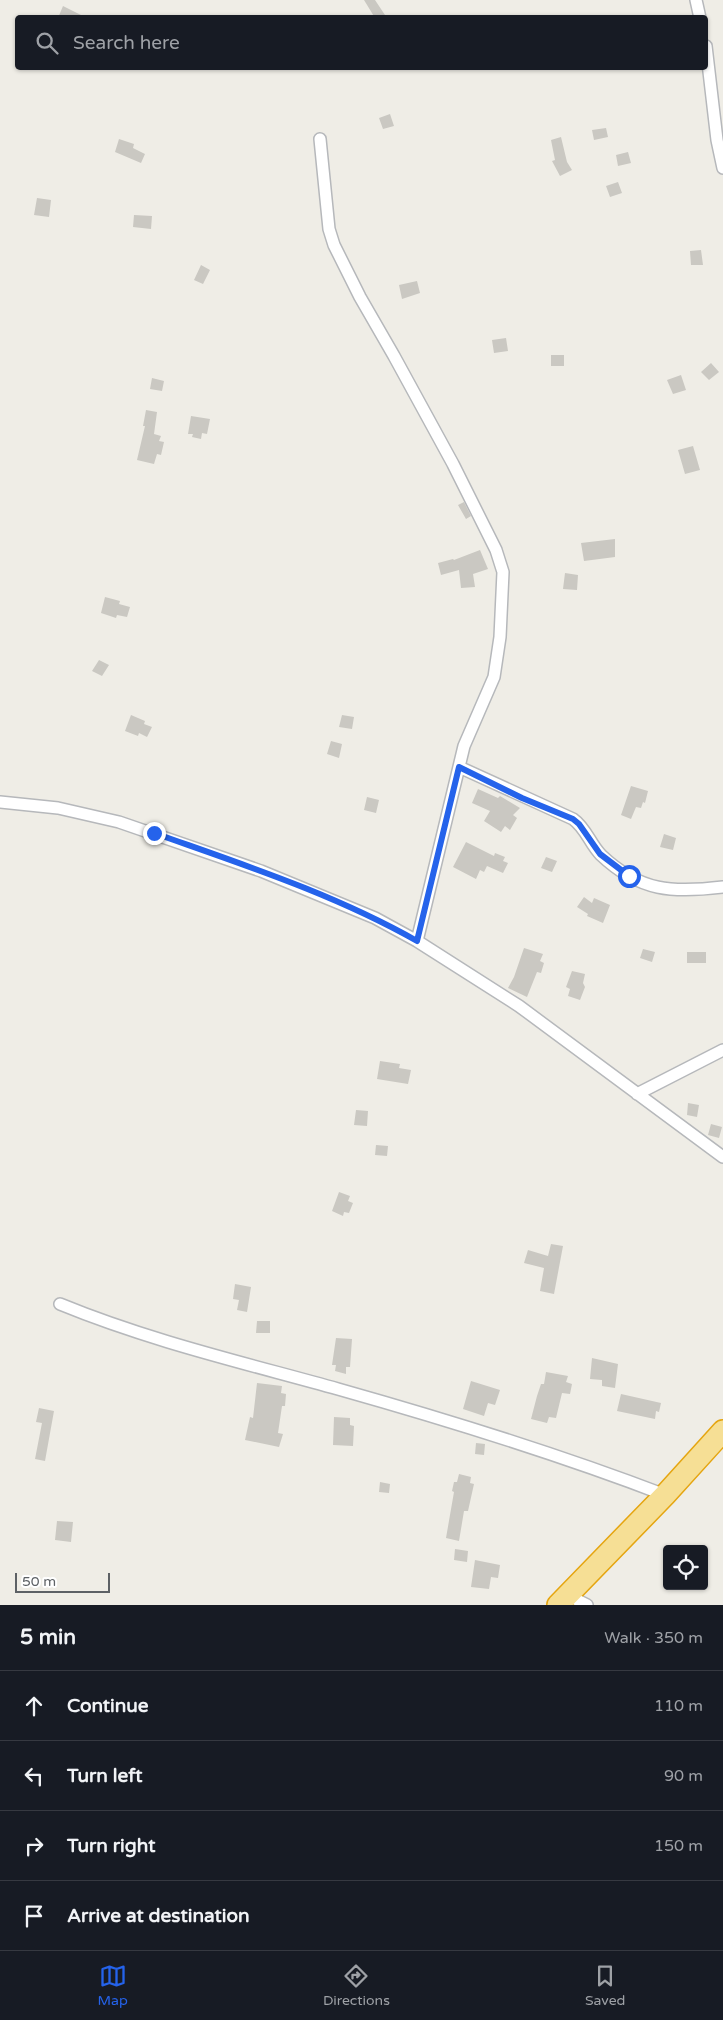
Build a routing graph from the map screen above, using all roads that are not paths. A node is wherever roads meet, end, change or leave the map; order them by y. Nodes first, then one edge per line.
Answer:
1 (696, 0) edge
2 (699, 15) edge
3 (708, 63) edge
4 (320, 139) dead end
5 (723, 168) edge
6 (459, 767) junction
7 (0, 802) edge
8 (723, 886) edge
9 (417, 941) junction
10 (723, 1050) edge
11 (637, 1094) junction
12 (723, 1157) edge
13 (60, 1304) dead end
14 (723, 1431) edge
15 (665, 1495) junction
16 (562, 1600) edge
17 (587, 1605) edge

1 - 2 street
3 - 5 street
4 - 6 street
6 - 8 street
6 - 9 street
7 - 9 street
9 - 11 street
10 - 11 street
11 - 12 street
13 - 15 street
14 - 15 highway
15 - 16 highway
16 - 17 street

